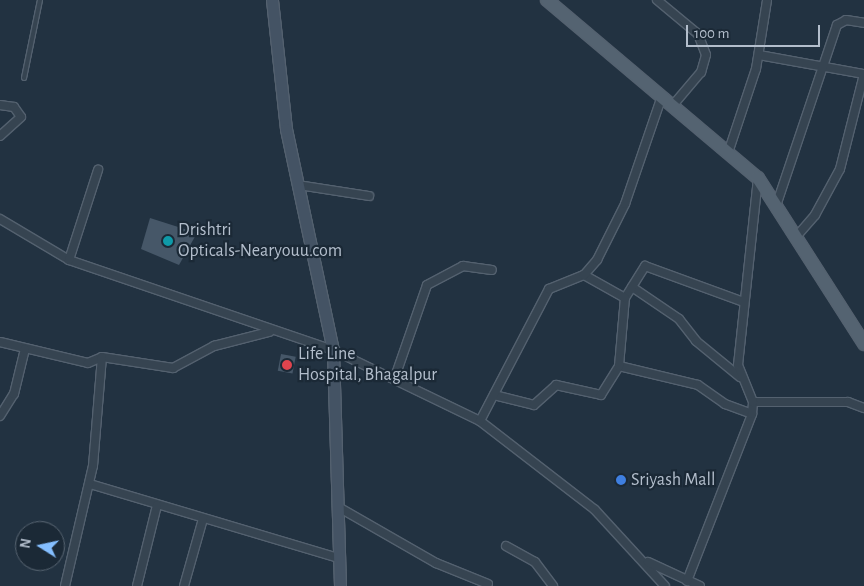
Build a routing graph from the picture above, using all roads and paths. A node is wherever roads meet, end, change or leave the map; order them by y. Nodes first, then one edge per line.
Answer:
1 (40, 0) edge
2 (272, 0) edge
3 (547, 0) edge
4 (657, 0) edge
5 (767, 0) edge
6 (864, 24) edge
7 (759, 55) junction
8 (820, 66) junction
9 (864, 74) edge
10 (24, 78) dead end
11 (662, 96) junction
12 (0, 105) edge
13 (672, 105) junction
14 (0, 136) edge
15 (729, 150) junction
16 (98, 170) dead end
17 (758, 178) junction
18 (298, 184) junction
19 (369, 196) dead end
20 (776, 206) junction
21 (0, 218) edge
22 (796, 237) junction
23 (69, 260) junction
24 (492, 270) dead end
25 (584, 275) junction
26 (632, 287) junction
27 (625, 298) junction
28 (744, 302) junction
29 (269, 332) junction
30 (0, 342) edge
31 (864, 344) edge
32 (25, 349) junction
33 (333, 350) junction
34 (102, 357) junction
35 (619, 366) junction
36 (394, 377) junction
37 (740, 377) junction
38 (494, 395) junction
39 (753, 402) junction
40 (864, 408) edge
41 (752, 414) junction
42 (0, 416) edge
43 (480, 421) junction
44 (90, 484) junction
45 (157, 505) junction
46 (340, 508) junction
47 (203, 518) junction
48 (506, 546) dead end
49 (340, 558) junction
50 (646, 561) junction
51 (687, 581) junction
52 (488, 584) dead end
53 (65, 586) edge
54 (137, 586) edge
55 (184, 586) edge
56 (340, 586) edge
57 (553, 586) edge
58 (665, 586) edge
59 (700, 586) edge

1 - 10 lane
2 - 18 main road
3 - 11 main road
4 - 13 street
5 - 7 street
6 - 8 street
7 - 8 street
7 - 15 street
8 - 9 street
8 - 20 street
9 - 22 street
11 - 13 main road
11 - 25 street
12 - 14 street
13 - 15 main road
15 - 17 main road
16 - 23 street
17 - 20 main road
17 - 28 street
18 - 19 street
18 - 33 main road
20 - 22 main road
21 - 23 street
22 - 31 main road
23 - 29 street
24 - 36 street
25 - 27 street
25 - 38 street
26 - 27 street
26 - 28 street
26 - 37 street
27 - 35 street
28 - 37 street
29 - 33 street
29 - 34 street
30 - 32 street
32 - 34 street
32 - 42 street
33 - 36 street
33 - 46 main road
34 - 44 street
35 - 38 street
35 - 41 street
36 - 43 street
37 - 39 street
38 - 43 street
39 - 40 street
39 - 41 street
41 - 51 street
43 - 50 street
44 - 45 street
44 - 53 street
45 - 47 street
45 - 54 street
46 - 49 main road
46 - 52 street
47 - 49 street
47 - 55 street
48 - 57 street
49 - 56 main road
50 - 51 street
50 - 58 street
51 - 59 street

